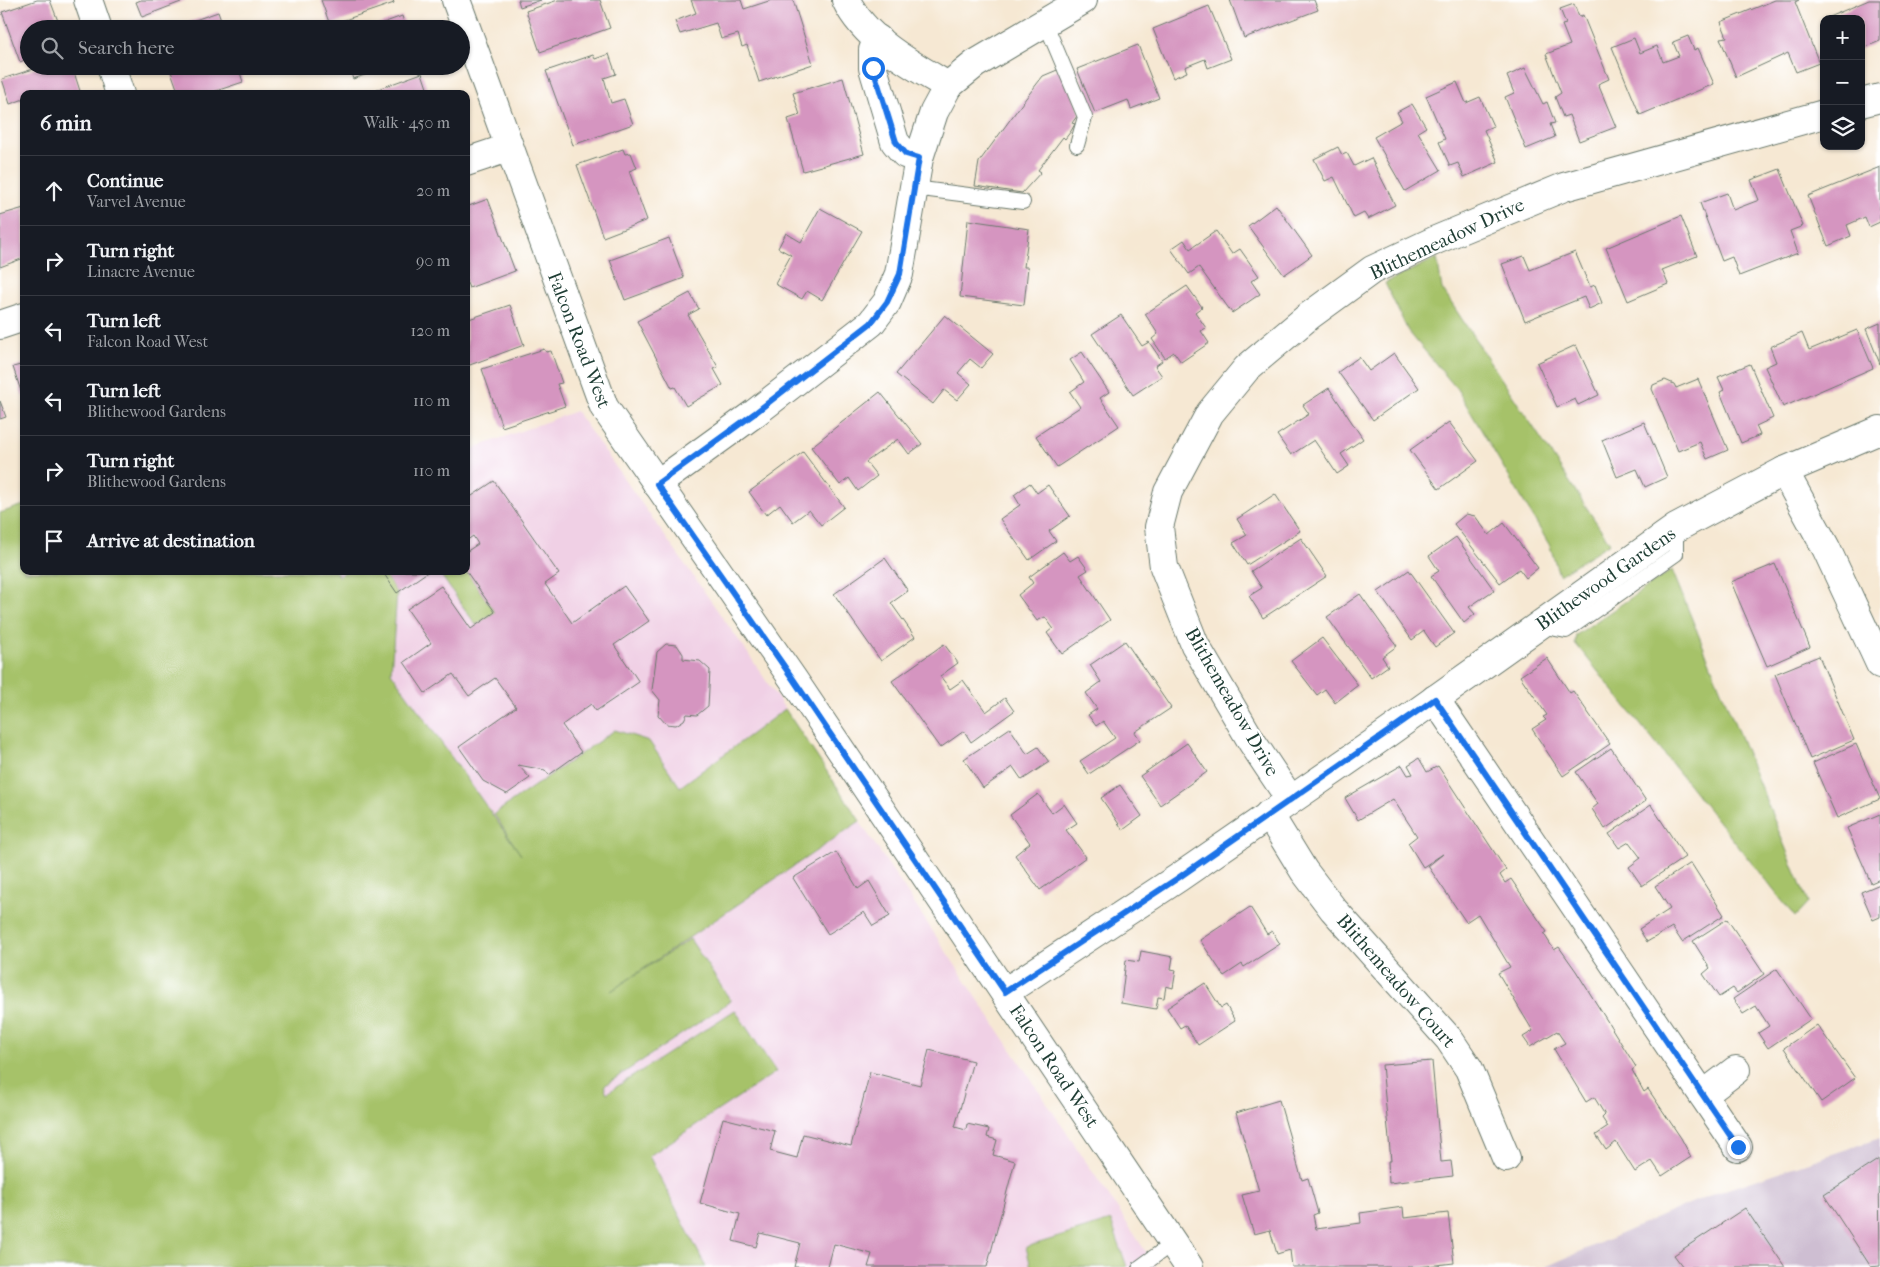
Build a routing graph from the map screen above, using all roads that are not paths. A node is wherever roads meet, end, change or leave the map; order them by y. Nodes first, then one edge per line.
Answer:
1 (88, 0) edge
2 (456, 0) edge
3 (846, 0) edge
4 (1084, 0) edge
5 (95, 20) edge
6 (463, 20) edge
7 (1045, 22) junction
8 (878, 39) junction
9 (470, 40) edge
10 (114, 75) edge
11 (948, 86) junction
12 (119, 90) edge
13 (1880, 98) edge
14 (1865, 103) edge
15 (1820, 115) edge
16 (1077, 145) dead end
17 (508, 148) junction
18 (919, 158) junction
19 (470, 161) edge
20 (914, 188) junction
21 (1023, 202) dead end
22 (20, 318) edge
23 (0, 325) edge
24 (1880, 430) edge
25 (1784, 471) junction
26 (657, 484) junction
27 (1880, 664) edge
28 (1435, 699) junction
29 (1280, 807) junction
30 (1005, 992) junction
31 (1736, 1070) dead end
32 (1703, 1095) junction
33 (1738, 1147) dead end
34 (1506, 1158) dead end
35 (1173, 1243) junction
36 (1140, 1267) edge
37 (1189, 1267) edge

1 - 5 street
2 - 6 street, Falcon Road West
3 - 8 street
4 - 7 street
7 - 11 street
7 - 16 lane
8 - 11 street
8 - 18 street
9 - 17 street, Falcon Road West
10 - 12 street
11 - 18 street
13 - 14 street
15 - 29 street, Blithemeadow Drive
17 - 19 street
17 - 26 street, Falcon Road West
18 - 20 street
20 - 21 lane
20 - 26 street
22 - 23 street
24 - 25 street, Blithewood Gardens
25 - 27 street
25 - 28 street, Blithewood Gardens
26 - 30 street, Falcon Road West
28 - 29 street, Blithewood Gardens
28 - 32 street
29 - 30 street, Blithewood Gardens
29 - 34 street, Blithemeadow Court
30 - 35 street, Falcon Road West
31 - 32 street
32 - 33 street
35 - 36 lane
35 - 37 street, Falcon Road West

